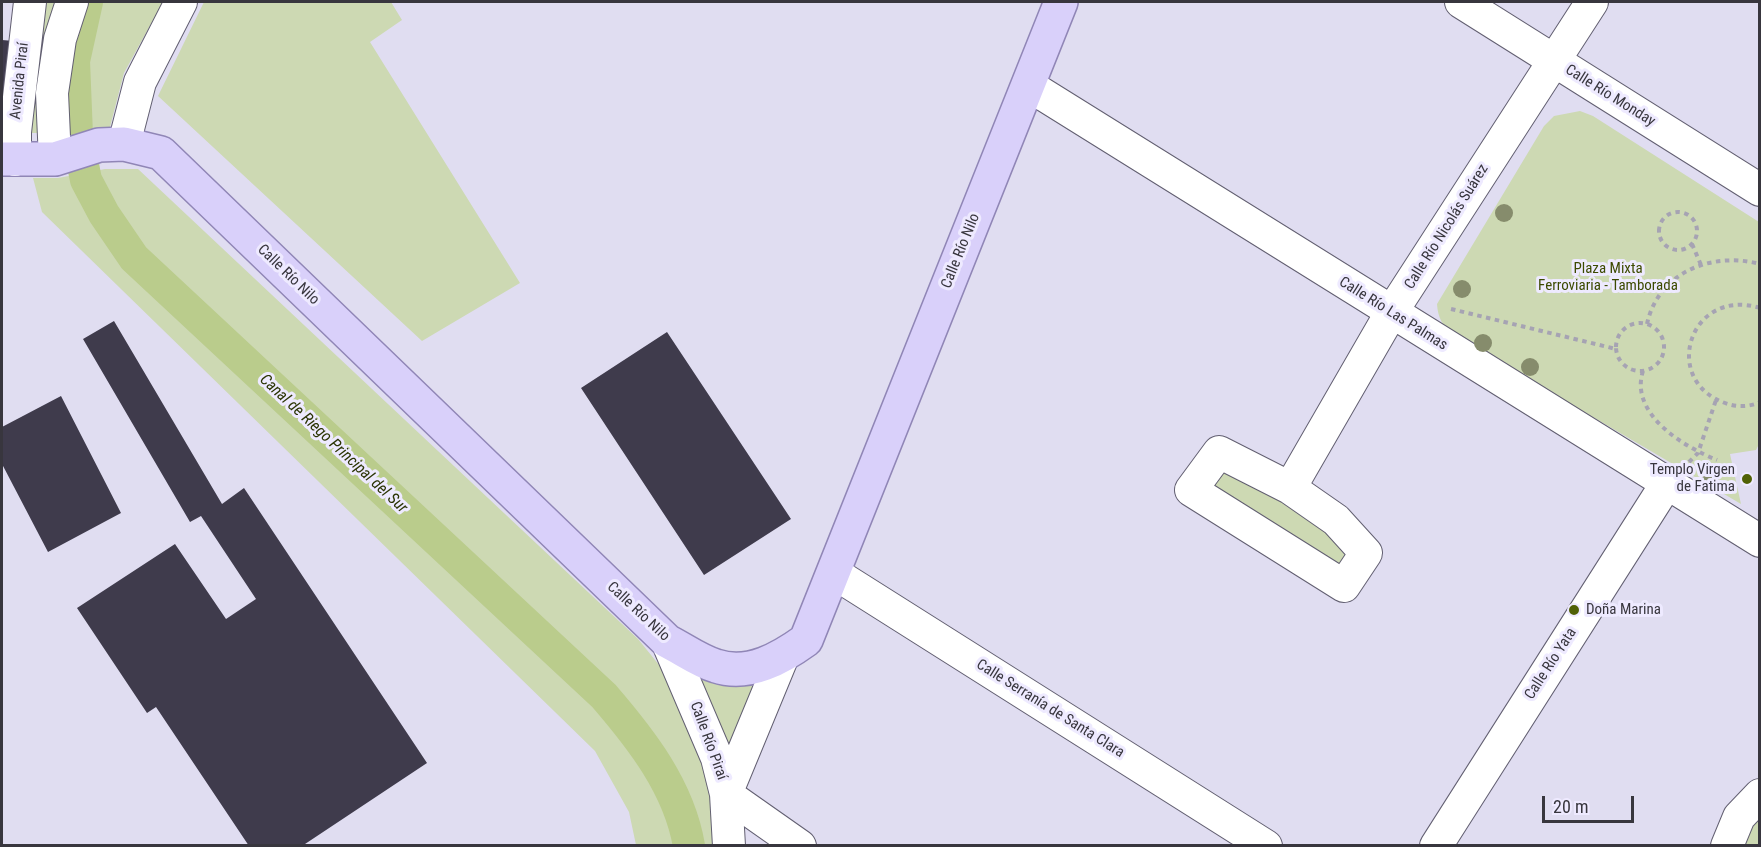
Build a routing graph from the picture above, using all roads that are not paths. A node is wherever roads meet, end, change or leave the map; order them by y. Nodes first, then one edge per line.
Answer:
1 (30, 2) edge
2 (72, 2) edge
3 (182, 2) edge
4 (1061, 2) edge
5 (1461, 2) edge
6 (1592, 2) edge
7 (1553, 60) junction
8 (1028, 85) junction
9 (88, 150) junction
10 (8, 160) edge
11 (1760, 190) edge
12 (1391, 314) junction
13 (1667, 483) junction
14 (1290, 488) junction
15 (1760, 541) edge
16 (834, 573) junction
17 (667, 641) junction
18 (783, 657) junction
19 (726, 794) junction
20 (1760, 795) edge
21 (729, 846) edge
22 (800, 846) edge
23 (1266, 846) edge
24 (1436, 846) edge
25 (1726, 846) edge

1 - 10 street, Avenida Piraí
2 - 9 street
3 - 9 street
4 - 8 main road, Calle Río Nilo
5 - 7 street, Calle Río Monday
6 - 7 street, Calle Río Nicolás Suárez
7 - 11 street, Calle Río Monday
7 - 12 street, Calle Río Nicolás Suárez
8 - 12 street, Calle Río Las Palmas
8 - 16 main road, Calle Río Nilo
9 - 10 main road, Calle Río Nilo
9 - 17 main road, Calle Río Nilo
12 - 13 street, Calle Río Las Palmas
12 - 14 street, Calle Río Nicolás Suárez
13 - 15 street, Calle Río Las Palmas
13 - 24 street, Calle Río Yata
14 - 14 street
16 - 18 main road, Calle Río Nilo
16 - 23 street, Calle Serranía de Santa Clara
17 - 18 main road, Calle Río Nilo
17 - 19 street, Calle Río Piraí
18 - 19 street
19 - 21 street, Calle Río Piraí
19 - 22 street
20 - 25 street

